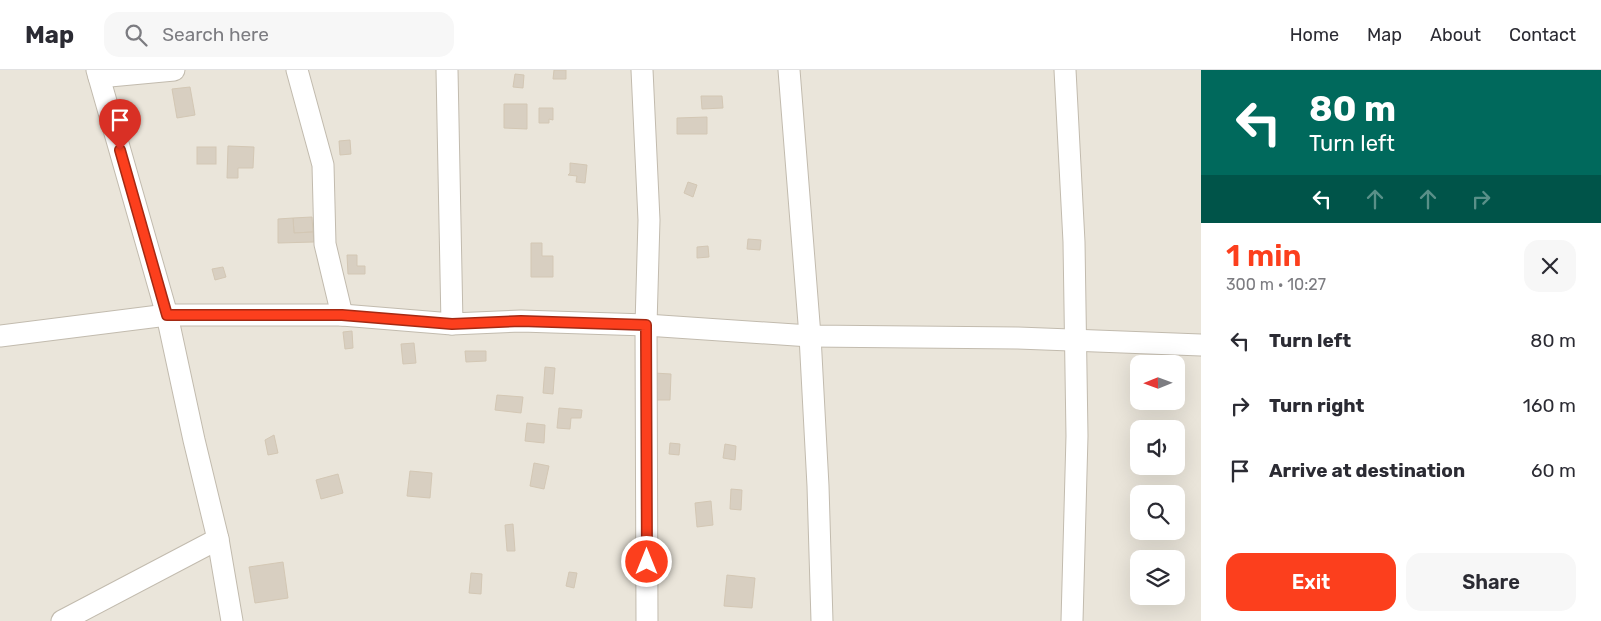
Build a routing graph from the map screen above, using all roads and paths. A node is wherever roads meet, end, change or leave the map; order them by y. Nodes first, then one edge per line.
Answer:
1 (174, 70) edge
2 (297, 70) edge
3 (447, 70) edge
4 (642, 70) edge
5 (789, 70) edge
6 (1065, 70) edge
7 (98, 74) edge
8 (167, 315) junction
9 (342, 315) junction
10 (452, 324) junction
11 (646, 325) junction
12 (2, 331) edge
13 (810, 336) junction
14 (1075, 341) junction
15 (1201, 345) edge
16 (218, 539) junction
17 (62, 621) edge
18 (232, 621) edge
19 (647, 621) edge
20 (822, 621) edge
21 (1072, 621) edge

1 - 7 street
2 - 9 street
3 - 10 street
4 - 11 street
5 - 13 street
6 - 14 street
7 - 8 street
8 - 9 street
8 - 12 street
8 - 16 street
9 - 10 street
10 - 11 street
11 - 13 street
11 - 19 street
13 - 14 street
13 - 20 street
14 - 15 street
14 - 21 street
16 - 17 street
16 - 18 street

